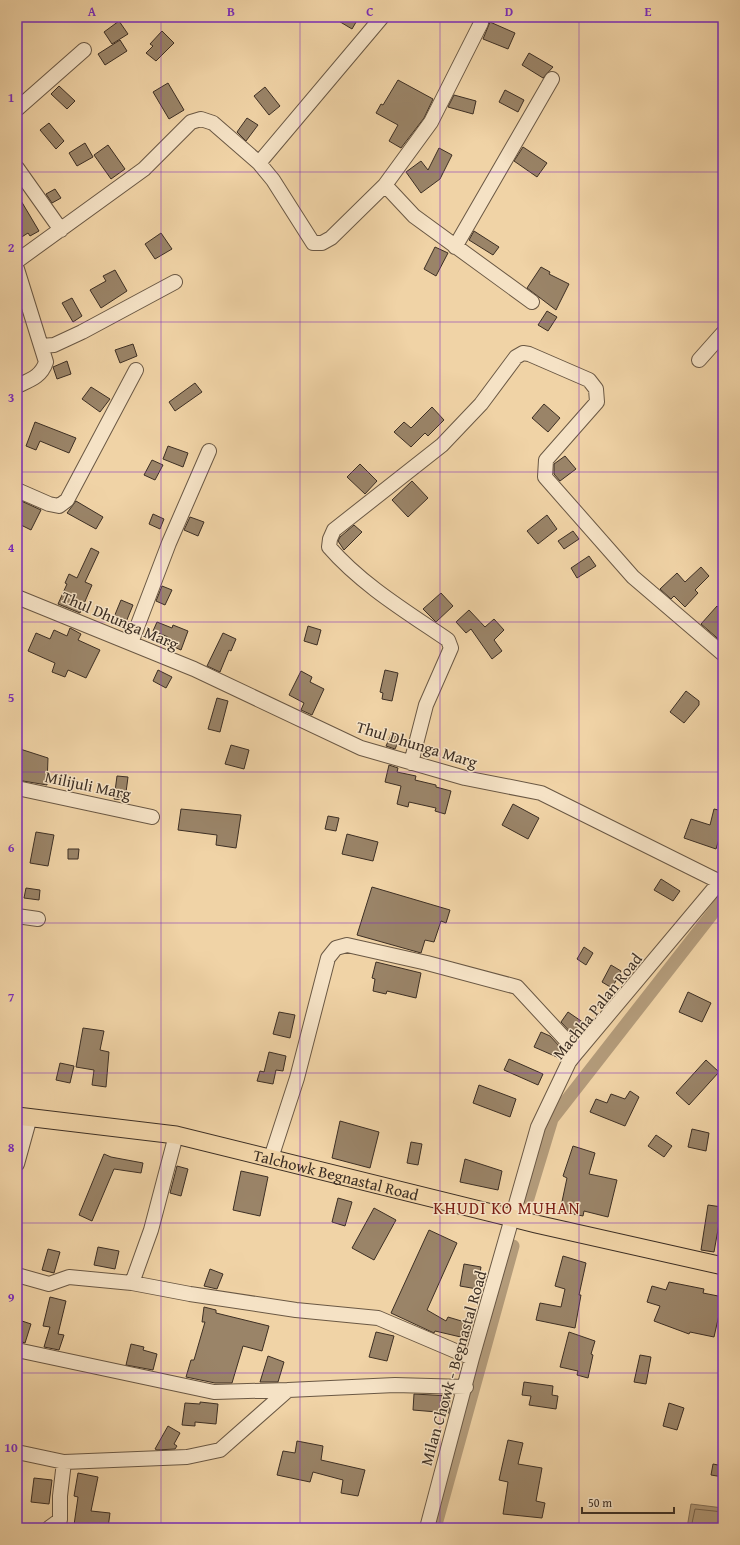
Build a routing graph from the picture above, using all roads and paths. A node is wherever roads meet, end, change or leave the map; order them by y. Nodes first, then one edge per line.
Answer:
1 (382, 17) edge
2 (481, 23) dead end
3 (84, 50) dead end
4 (552, 79) dead end
5 (17, 109) edge
6 (260, 163) junction
7 (17, 168) edge
8 (385, 184) junction
9 (61, 230) junction
10 (455, 247) junction
11 (17, 261) edge
12 (17, 269) edge
13 (175, 282) dead end
14 (532, 302) dead end
15 (723, 333) edge
16 (41, 346) junction
17 (699, 360) dead end
18 (136, 370) dead end
19 (17, 386) edge
20 (209, 451) dead end
21 (17, 490) edge
22 (17, 596) edge
23 (131, 643) junction
24 (723, 654) edge
25 (412, 763) junction
26 (17, 788) edge
27 (152, 817) dead end
28 (721, 880) edge
29 (17, 916) edge
30 (38, 919) dead end
31 (576, 1052) junction
32 (23, 1116) edge
33 (176, 1135) junction
34 (271, 1158) junction
35 (17, 1164) edge
36 (514, 1218) junction
37 (723, 1266) edge
38 (17, 1275) edge
39 (132, 1283) junction
40 (17, 1350) edge
41 (472, 1358) junction
42 (466, 1387) junction
43 (288, 1390) junction
44 (17, 1452) edge
45 (64, 1462) junction
46 (56, 1526) edge
47 (427, 1528) edge

1 - 6 street
2 - 8 street
3 - 5 street
4 - 10 street
6 - 8 street
6 - 9 street
7 - 9 street
8 - 10 street
9 - 11 street
10 - 14 street
12 - 16 street
13 - 16 street
15 - 17 street
16 - 19 street
18 - 21 street
20 - 23 street
22 - 23 street, Thul Dhunga Marg
23 - 25 street, Thul Dhunga Marg
24 - 25 street
25 - 28 street, Thul Dhunga Marg
26 - 27 street, Milijuli Marg
28 - 31 street, Machha Palan Road
29 - 30 street
31 - 34 street
31 - 36 street, Machha Palan Road
32 - 33 main road, Talchowk Begnastal Road
32 - 35 street
33 - 34 main road, Talchowk Begnastal Road
33 - 39 street
34 - 36 main road, Talchowk Begnastal Road
36 - 37 main road, Talchowk Begnastal Road
36 - 41 street, Milan Chowk - Begnastal Road
38 - 39 street
39 - 41 street
40 - 43 street
41 - 42 street, Milan Chowk - Begnastal Road
42 - 43 street
42 - 47 street, Milan Chowk - Begnastal Road
43 - 45 street
44 - 45 street
45 - 46 street

